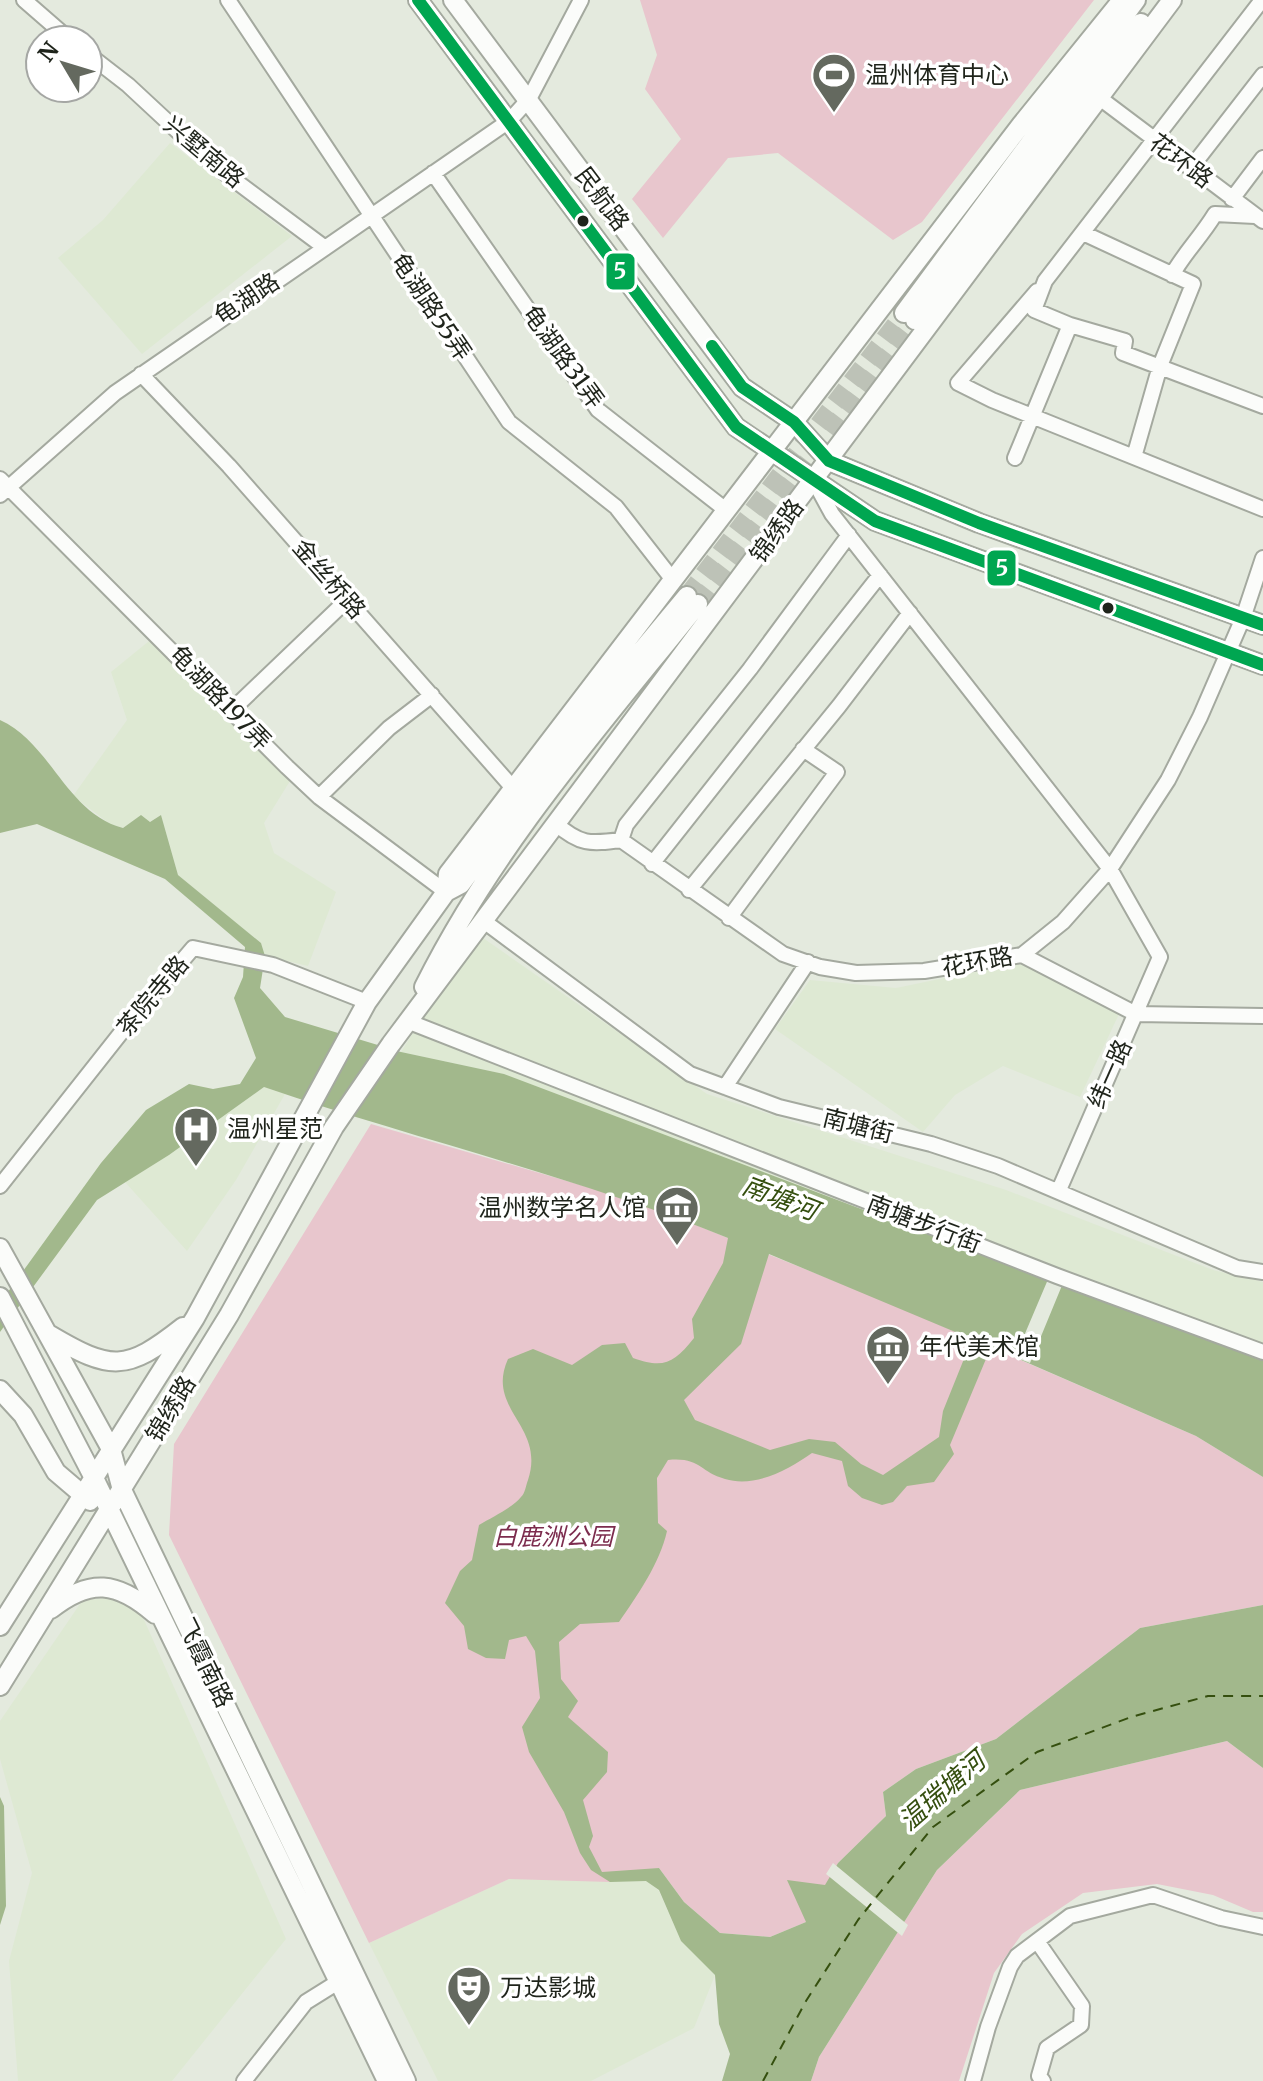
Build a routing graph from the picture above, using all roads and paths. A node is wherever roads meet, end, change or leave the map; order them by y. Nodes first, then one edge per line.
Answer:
1 (24, 0) edge
2 (228, 0) edge
3 (418, 0) edge
4 (453, 0) edge
5 (581, 0) edge
6 (1122, 0) edge
7 (1136, 0) edge
8 (1159, 0) edge
9 (1172, 0) edge
10 (1262, 0) edge
11 (52, 24) edge
12 (104, 66) edge
13 (1263, 75) edge
14 (529, 99) junction
15 (1101, 99) junction
16 (509, 121) junction
17 (1153, 140) junction
18 (1263, 158) edge
19 (1190, 169) junction
20 (433, 173) junction
21 (1232, 199) junction
22 (370, 215) junction
23 (1260, 218) edge
24 (1083, 233) junction
25 (324, 247) junction
26 (1172, 275) junction
27 (1045, 281) junction
28 (1070, 325) junction
29 (1160, 366) junction
30 (141, 374) junction
31 (1263, 406) edge
32 (1032, 416) junction
33 (794, 422) junction
34 (771, 452) junction
35 (1134, 457) junction
36 (1015, 458) dead end
37 (829, 461) junction
38 (814, 481) junction
39 (3, 487) edge
40 (1263, 509) edge
41 (726, 510) junction
42 (849, 535) junction
43 (1263, 558) edge
44 (880, 575) junction
45 (673, 580) junction
46 (347, 600) junction
47 (910, 613) junction
48 (1243, 618) junction
49 (1263, 625) edge
50 (1226, 652) junction
51 (1263, 665) edge
52 (432, 695) junction
53 (233, 709) junction
54 (803, 749) junction
55 (513, 788) junction
56 (319, 797) junction
57 (555, 823) junction
58 (621, 840) junction
59 (652, 864) junction
60 (1110, 869) junction
61 (689, 890) junction
62 (446, 892) junction
63 (729, 918) junction
64 (485, 922) junction
65 (1022, 955) junction
66 (808, 962) junction
67 (367, 1002) junction
68 (1136, 1014) junction
69 (1263, 1016) edge
70 (407, 1021) junction
71 (725, 1087) junction
72 (0, 1186) edge
73 (1059, 1190) junction
74 (0, 1248) edge
75 (1263, 1272) edge
76 (0, 1297) edge
77 (195, 1318) junction
78 (47, 1333) junction
79 (1263, 1352) edge
80 (0, 1390) edge
81 (111, 1449) junction
82 (94, 1478) junction
83 (122, 1490) junction
84 (81, 1497) junction
85 (107, 1510) junction
86 (42, 1616) junction
87 (162, 1620) junction
88 (0, 1626) edge
89 (0, 1686) edge
90 (1263, 1927) edge
91 (1037, 1941) junction
92 (347, 1976) junction
93 (244, 2081) edge
94 (387, 2081) edge
95 (406, 2081) edge
96 (973, 2081) edge
97 (1043, 2081) edge

1 - 11 street
2 - 22 street, 龟湖路55弄
3 - 16 main road, 民航路
4 - 14 main road, 民航路
5 - 14 street, 龟湖路
6 - 33 main road, 锦绣路
7 - 8 main road
9 - 15 main road, 锦绣路
10 - 17 street
12 - 25 street, 兴墅南路
13 - 19 street
14 - 16 street, 龟湖路
14 - 33 main road, 民航路
15 - 17 street, 花环路
15 - 37 main road, 锦绣路
16 - 20 street, 龟湖路
16 - 34 main road, 民航路
17 - 19 street, 花环路
17 - 24 street
18 - 21 street
19 - 21 street, 花环路
20 - 22 street, 龟湖路
20 - 41 street, 龟湖路31弄
21 - 23 street, 花环路
22 - 25 street, 龟湖路
22 - 45 street, 龟湖路55弄
23 - 26 street
24 - 26 street
24 - 27 street
25 - 30 street, 龟湖路
26 - 29 street
27 - 28 street
27 - 32 street
28 - 29 street
28 - 32 street
29 - 31 street
29 - 35 street
30 - 39 street, 龟湖路
30 - 46 street, 金丝桥路
32 - 35 street
32 - 36 street
33 - 34 main road, 锦绣路
33 - 37 main road, 民航路
34 - 38 main road, 民航路
34 - 41 main road, 锦绣路
35 - 40 street
37 - 38 main road, 锦绣路
37 - 48 main road
38 - 42 street
38 - 50 main road, 民航路
38 - 57 main road, 锦绣路
39 - 53 street, 龟湖路197弄
41 - 45 main road, 锦绣路
42 - 44 street
42 - 58 street
43 - 48 street, 花环路
44 - 47 street
44 - 59 street
45 - 55 main road, 锦绣路
46 - 52 street, 金丝桥路
46 - 53 street
47 - 54 street
47 - 60 street
48 - 49 main road
48 - 50 street, 花环路
50 - 51 main road, 民航路
50 - 60 street, 花环路
52 - 55 street, 金丝桥路
52 - 56 street
53 - 56 street, 龟湖路197弄
54 - 61 street
54 - 63 street
55 - 62 main road, 锦绣路
56 - 62 street, 龟湖路197弄
57 - 58 street
57 - 64 main road, 锦绣路
58 - 59 street, 花环路
59 - 61 street, 花环路
60 - 65 street, 花环路
60 - 68 street, 纬一路
61 - 63 street, 花环路
62 - 67 main road, 锦绣路
62 - 70 main road, 锦绣路
63 - 66 street, 花环路
64 - 70 main road, 锦绣路
64 - 71 street, 南塘街
65 - 66 street, 花环路
65 - 68 street
66 - 71 street
67 - 72 street, 茶院寺路
67 - 77 main road, 锦绣路
68 - 69 street
68 - 73 street, 纬一路
70 - 79 street, 南塘步行街
70 - 83 main road, 锦绣路
71 - 73 street, 南塘街
73 - 75 street, 南塘街
74 - 78 main road, 飞霞南路
76 - 82 main road, 飞霞南路
77 - 78 main road
77 - 81 main road, 锦绣路
78 - 81 main road, 飞霞南路
80 - 84 main road
81 - 82 main road, 锦绣路
81 - 83 main road, 飞霞南路
82 - 84 main road, 锦绣路
82 - 85 main road, 飞霞南路
83 - 85 main road, 锦绣路
83 - 92 main road, 飞霞南路
84 - 85 main road
84 - 88 main road, 锦绣路
85 - 86 main road, 锦绣路
85 - 87 main road, 飞霞南路
86 - 87 main road
86 - 89 main road, 锦绣路
87 - 92 main road, 飞霞南路
90 - 91 street
91 - 96 street
91 - 97 street
92 - 93 street
92 - 94 main road, 飞霞南路
92 - 95 main road, 飞霞南路

